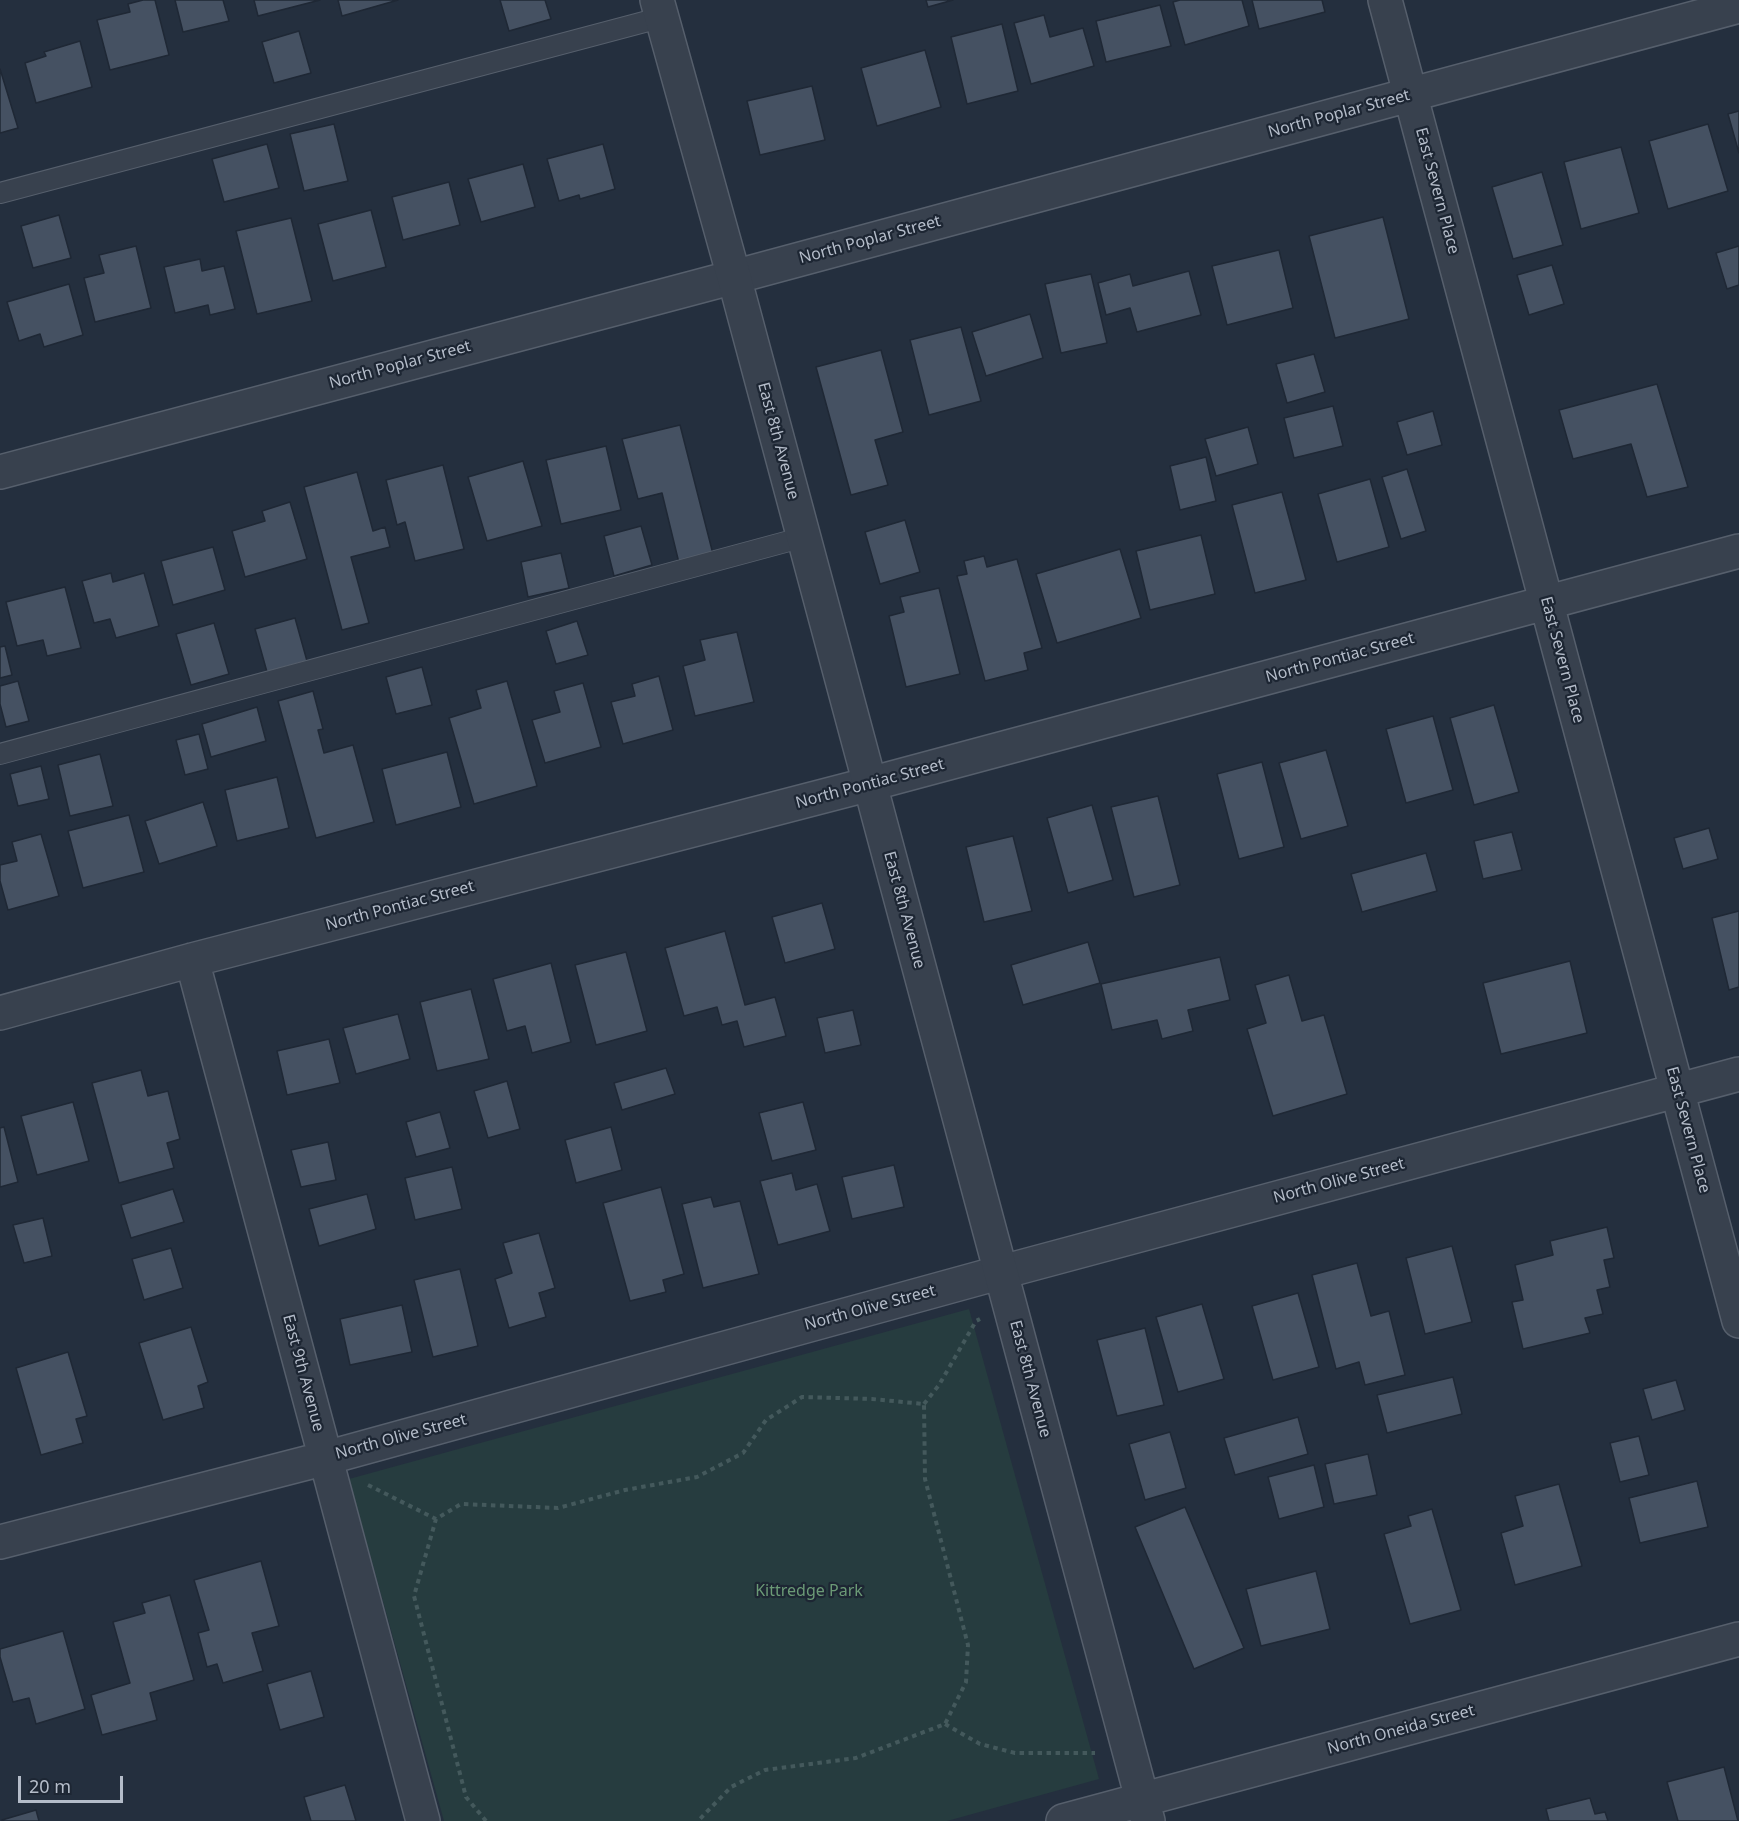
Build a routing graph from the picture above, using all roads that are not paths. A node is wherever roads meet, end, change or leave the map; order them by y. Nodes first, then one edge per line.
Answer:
1 (1385, 0) edge
2 (1739, 6) edge
3 (660, 9) edge
4 (1411, 95) junction
5 (0, 193) edge
6 (734, 277) junction
7 (0, 472) edge
8 (804, 537) junction
9 (1739, 551) edge
10 (1547, 602) junction
11 (0, 754) edge
12 (870, 784) junction
13 (192, 960) junction
14 (0, 1013) edge
15 (1739, 1074) edge
16 (1677, 1090) junction
17 (1002, 1272) junction
18 (1739, 1321) edge
19 (333, 1456) junction
20 (0, 1542) edge
21 (1739, 1639) edge
22 (1145, 1810) edge
23 (423, 1821) edge
24 (1063, 1821) edge

1 - 4 street, East Severn Place
2 - 4 street, North Poplar Street
3 - 5 lane
3 - 6 street, East 8th Avenue
4 - 6 street, North Poplar Street
4 - 10 street, East Severn Place
6 - 7 street, North Poplar Street
6 - 8 street, East 8th Avenue
8 - 11 lane
8 - 12 street, East 8th Avenue
9 - 10 street, North Pontiac Street
10 - 12 street, North Pontiac Street
10 - 16 street, East Severn Place
12 - 13 street, North Pontiac Street
12 - 17 street, East 8th Avenue
13 - 14 street, North Pontiac Street
13 - 19 street, East 9th Avenue
15 - 16 street, North Olive Street
16 - 17 street, North Olive Street
16 - 18 street, East Severn Place
17 - 19 street, North Olive Street
17 - 22 street, East 8th Avenue
19 - 20 street, North Olive Street
19 - 23 street, East 9th Avenue
21 - 22 street, North Oneida Street
22 - 24 street, North Oneida Street

